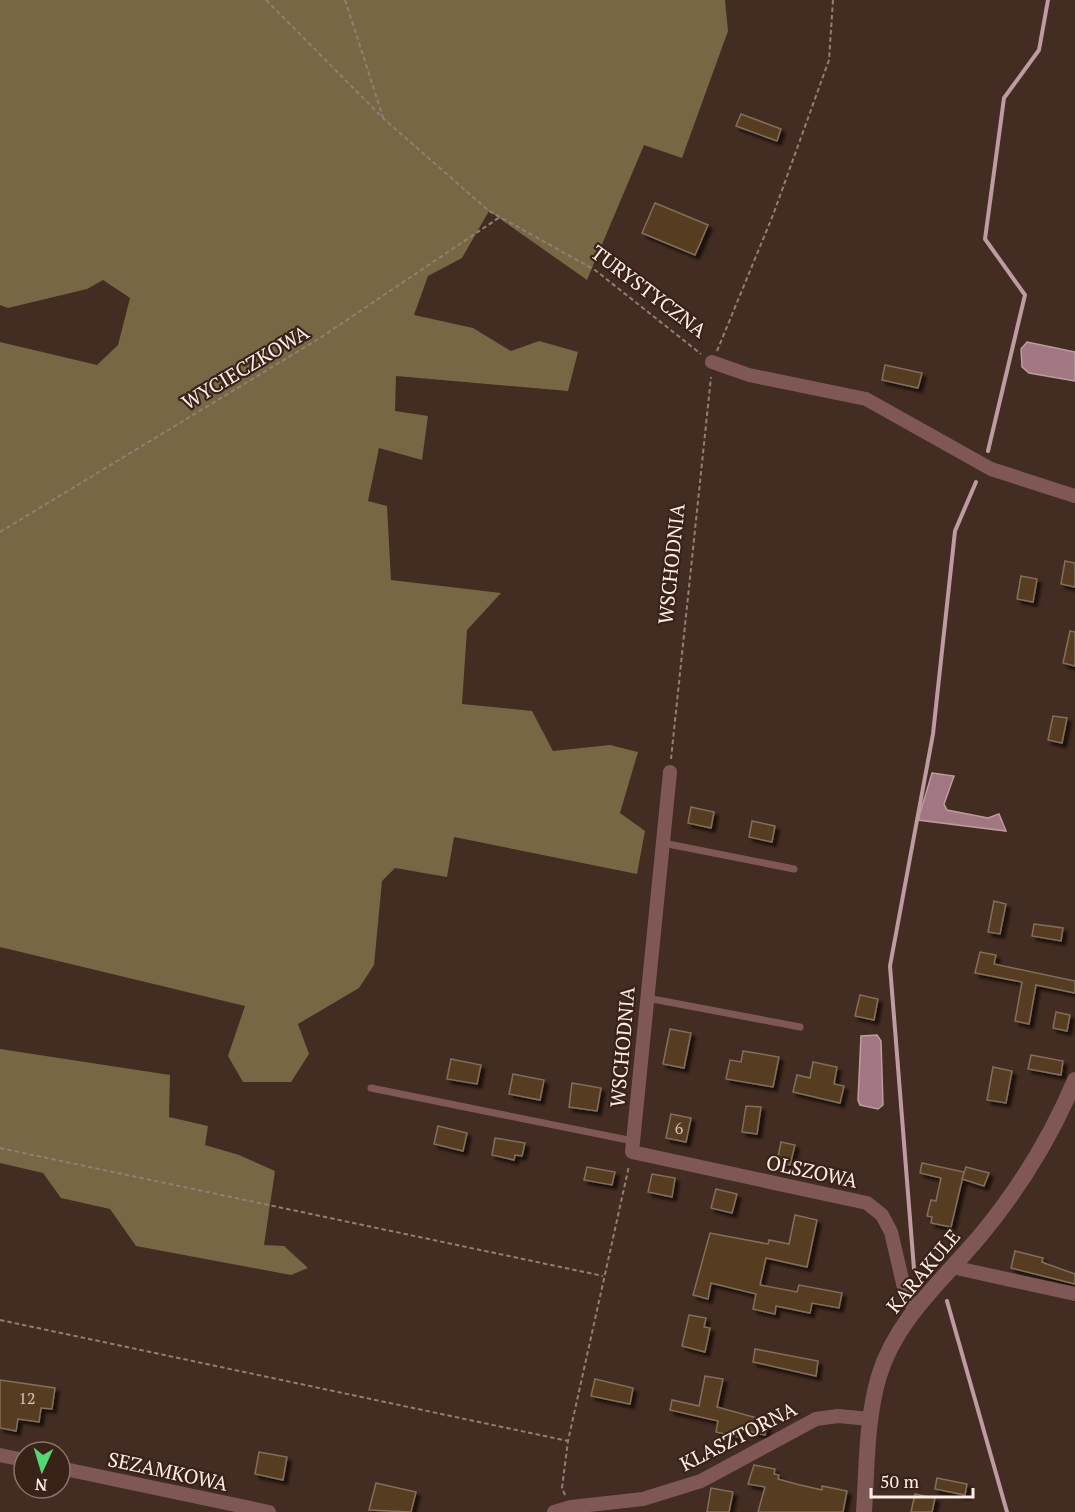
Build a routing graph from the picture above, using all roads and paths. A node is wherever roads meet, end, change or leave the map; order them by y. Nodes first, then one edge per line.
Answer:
1 (266, 0) edge
2 (345, 0) edge
3 (832, 0) edge
4 (384, 119) junction
5 (500, 218) junction
6 (712, 362) junction
7 (1075, 496) edge
8 (0, 532) edge
9 (670, 772) joint
10 (663, 843) junction
11 (794, 869) dead end
12 (646, 998) junction
13 (800, 1027) dead end
14 (1075, 1080) edge
15 (371, 1088) dead end
16 (633, 1147) junction
17 (0, 1148) edge
18 (952, 1267) junction
19 (603, 1276) junction
20 (1075, 1294) edge
21 (914, 1309) junction
22 (0, 1320) edge
23 (870, 1419) junction
24 (568, 1441) junction
25 (72, 1471) edge
26 (643, 1506) edge
27 (571, 1507) junction
28 (269, 1512) edge
29 (554, 1512) edge
30 (864, 1512) edge

1 - 4 path, TURYSTYCZNA
2 - 4 path
3 - 6 path, WSCHODNIA
4 - 5 path, TURYSTYCZNA
5 - 6 path, TURYSTYCZNA
5 - 8 path, WYCIECZKOWA
6 - 7 street, TURYSTYCZNA
6 - 9 path, WSCHODNIA
9 - 10 street, WSCHODNIA
10 - 11 lane
10 - 12 street, WSCHODNIA
12 - 13 lane
12 - 16 street, WSCHODNIA
14 - 18 street, KARAKULE
15 - 16 lane
16 - 19 path
16 - 21 street, OLSZOWA
17 - 19 path
18 - 20 street
18 - 21 street, KARAKULE
19 - 24 path
21 - 23 street, KARAKULE
22 - 24 path
23 - 26 street, KLASZTORNA
23 - 30 street, KARAKULE
24 - 27 path
25 - 28 street, SEZAMKOWA
26 - 27 street, KLASZTORNA
27 - 29 street, KLASZTORNA

